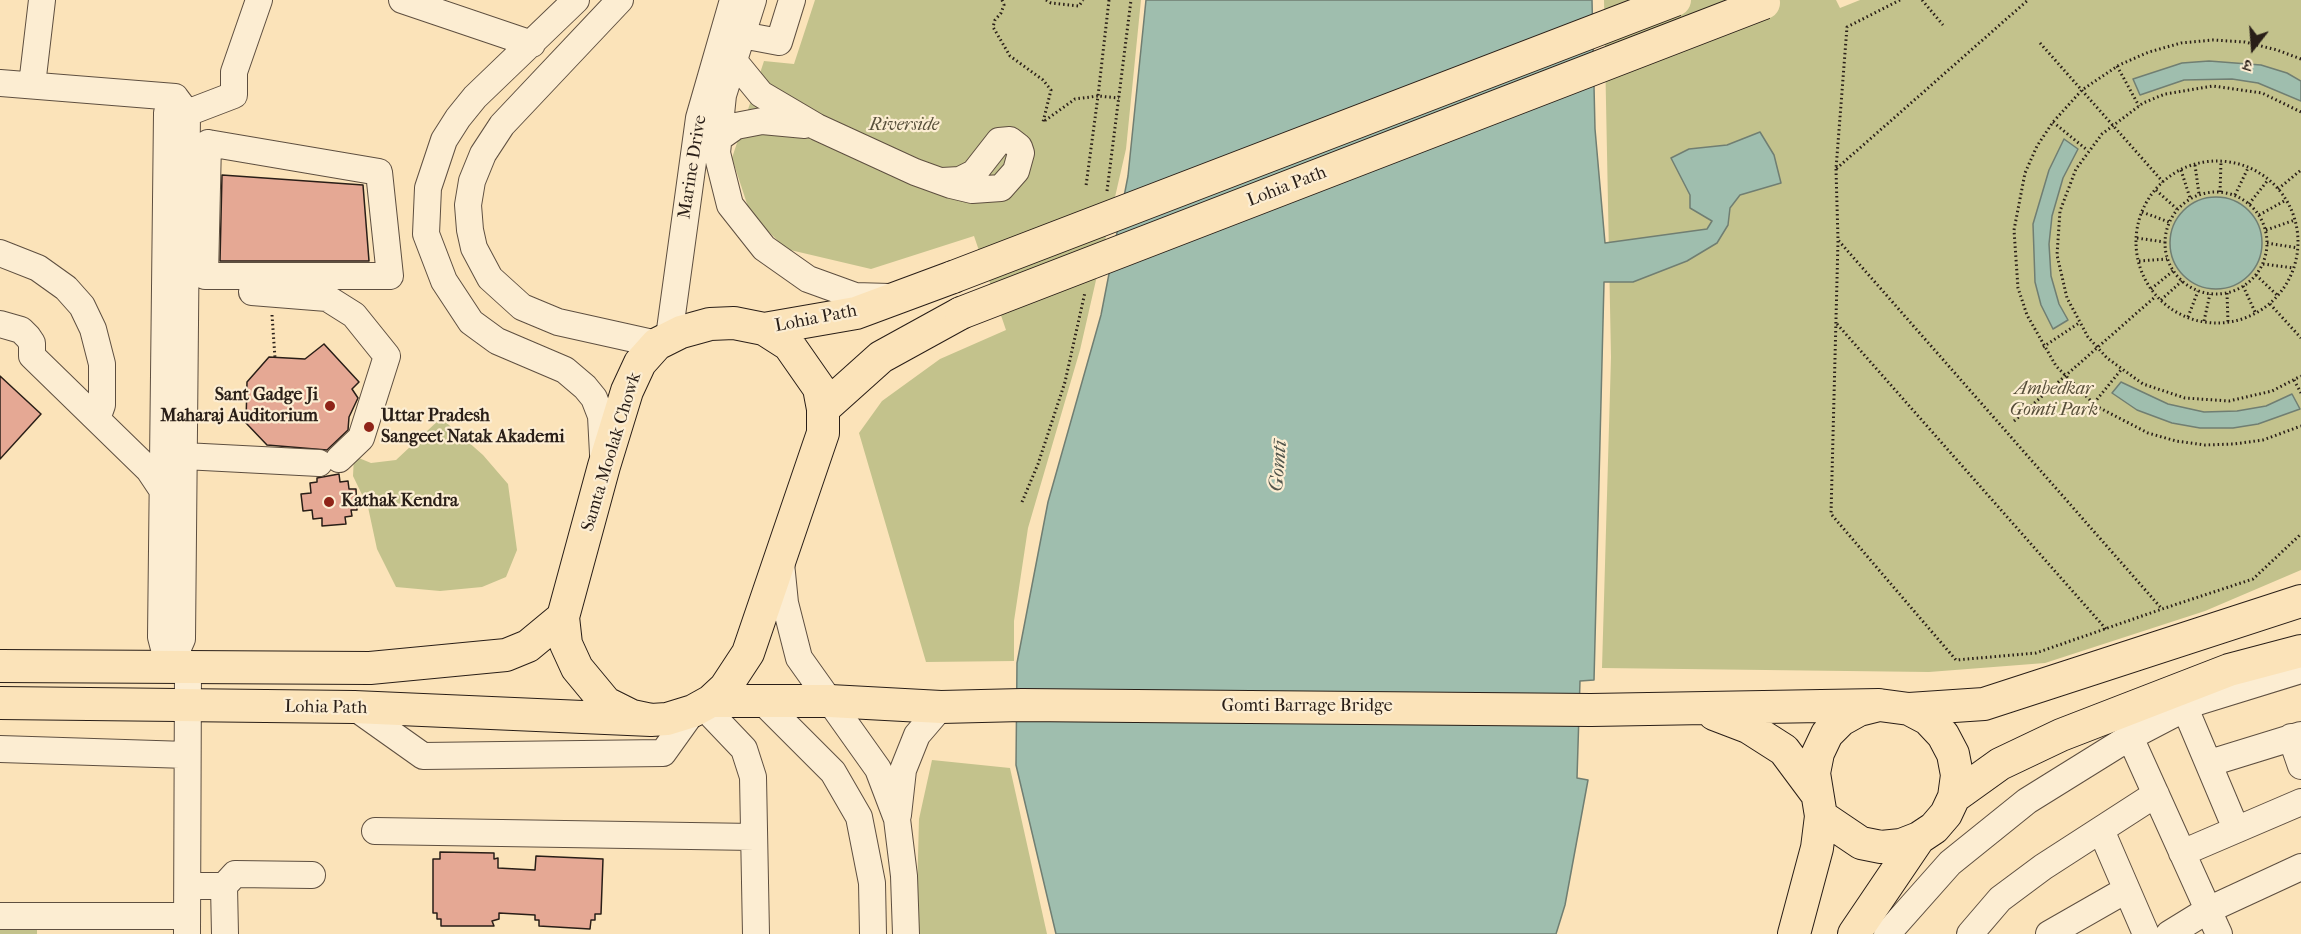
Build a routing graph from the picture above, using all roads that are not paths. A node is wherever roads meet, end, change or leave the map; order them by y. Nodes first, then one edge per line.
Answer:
1 (42, 0) edge
2 (259, 0) edge
3 (402, 0) edge
4 (576, 0) edge
5 (620, 0) edge
6 (733, 0) edge
7 (753, 0) edge
8 (792, 0) edge
9 (1675, 0) edge
10 (1768, 2) edge
11 (742, 35) junction
12 (532, 44) junction
13 (734, 61) junction
14 (0, 83) edge
15 (32, 85) junction
16 (181, 105) junction
17 (817, 127) junction
18 (719, 138) junction
19 (208, 143) joint
20 (942, 181) dead end
21 (0, 253) edge
22 (186, 293) junction
23 (899, 297) junction
24 (0, 324) edge
25 (764, 329) junction
26 (663, 340) junction
27 (823, 410) junction
28 (97, 419) junction
29 (184, 456) junction
30 (604, 466) junction
31 (173, 494) junction
32 (780, 563) junction
33 (2301, 601) edge
34 (564, 617) junction
35 (2301, 651) edge
36 (0, 666) edge
37 (126, 667) junction
38 (178, 668) junction
39 (2301, 670) edge
40 (762, 701) junction
41 (830, 701) junction
42 (0, 703) edge
43 (128, 706) junction
44 (702, 706) junction
45 (188, 707) junction
46 (354, 707) junction
47 (941, 707) junction
48 (1894, 707) junction
49 (2185, 708) junction
50 (1702, 709) junction
51 (651, 720) junction
52 (2296, 736) edge
53 (2130, 737) junction
54 (0, 749) edge
55 (188, 755) junction
56 (2210, 763) junction
57 (2301, 766) edge
58 (2156, 794) junction
59 (1954, 797) junction
60 (2301, 802) edge
61 (1819, 804) junction
62 (897, 819) junction
63 (2236, 829) junction
64 (2102, 830) junction
65 (375, 831) dead end
66 (754, 837) junction
67 (1919, 838) junction
68 (2182, 852) junction
69 (2301, 867) edge
70 (312, 875) dead end
71 (188, 886) junction
72 (224, 886) junction
73 (2126, 890) junction
74 (2208, 910) junction
75 (0, 916) edge
76 (46, 925) edge
77 (187, 925) edge
78 (225, 934) edge
79 (756, 934) edge
80 (873, 934) edge
81 (906, 934) edge
82 (1794, 934) edge
83 (1854, 934) edge
84 (1887, 934) edge
85 (1970, 934) edge
86 (2049, 934) edge
87 (2145, 934) edge
88 (2169, 934) edge
89 (2219, 934) edge

1 - 15 street
2 - 16 street
3 - 12 street
4 - 12 street
5 - 26 street
6 - 26 street, Marine Drive
7 - 11 street, Marine Drive
8 - 11 street
9 - 23 main road, Lohia Path, bridge
10 - 27 main road, Lohia Path, bridge
11 - 13 street, Marine Drive
12 - 30 street
13 - 17 street
13 - 18 street, Marine Drive
14 - 15 street
15 - 16 street
16 - 22 street
16 - 31 street
17 - 18 street
17 - 20 street
18 - 23 street, Marine Drive
19 - 19 street
21 - 28 street
22 - 29 street
22 - 29 street
23 - 25 main road, Lohia Path
24 - 28 street
25 - 26 main road
25 - 27 main road
26 - 30 main road, Samta Moolak Chowk
27 - 32 main road
28 - 31 street
29 - 31 street
30 - 34 main road, Samta Moolak Chowk
31 - 38 street
32 - 41 street
32 - 44 main road
33 - 48 main road
34 - 38 main road
34 - 51 main road, Samta Moolak Chowk
35 - 59 main road
36 - 37 main road
37 - 38 main road
37 - 43 street
38 - 45 street
39 - 49 street
40 - 41 main road, Samta Moolak Chowk
40 - 44 main road, Samta Moolak Chowk
40 - 80 street
41 - 47 main road, Gomti Barrage Bridge
41 - 62 street
42 - 43 main road, Lohia Path
43 - 45 main road, Lohia Path
44 - 46 street
44 - 51 main road, Samta Moolak Chowk
44 - 66 street
45 - 46 main road, Lohia Path
45 - 55 street
46 - 51 main road, Lohia Path
47 - 50 main road, Gomti Barrage Bridge
47 - 62 street
48 - 50 main road, Gomti Barrage Bridge
48 - 59 main road
48 - 61 main road
49 - 53 street
49 - 56 street
50 - 61 main road
52 - 56 street
52 - 57 street
53 - 58 street
53 - 84 street
54 - 55 street
55 - 71 street
56 - 63 street
58 - 64 street
58 - 68 street
59 - 67 main road
60 - 63 street
61 - 67 main road
61 - 82 main road
62 - 81 street
63 - 68 street
64 - 73 street
64 - 85 street
65 - 66 street
66 - 79 street
67 - 83 main road
68 - 74 street
69 - 74 street
70 - 72 street
71 - 72 street
71 - 77 street
72 - 78 street
73 - 86 street
73 - 87 street
74 - 88 street
74 - 89 street
75 - 76 street
76 - 77 street

